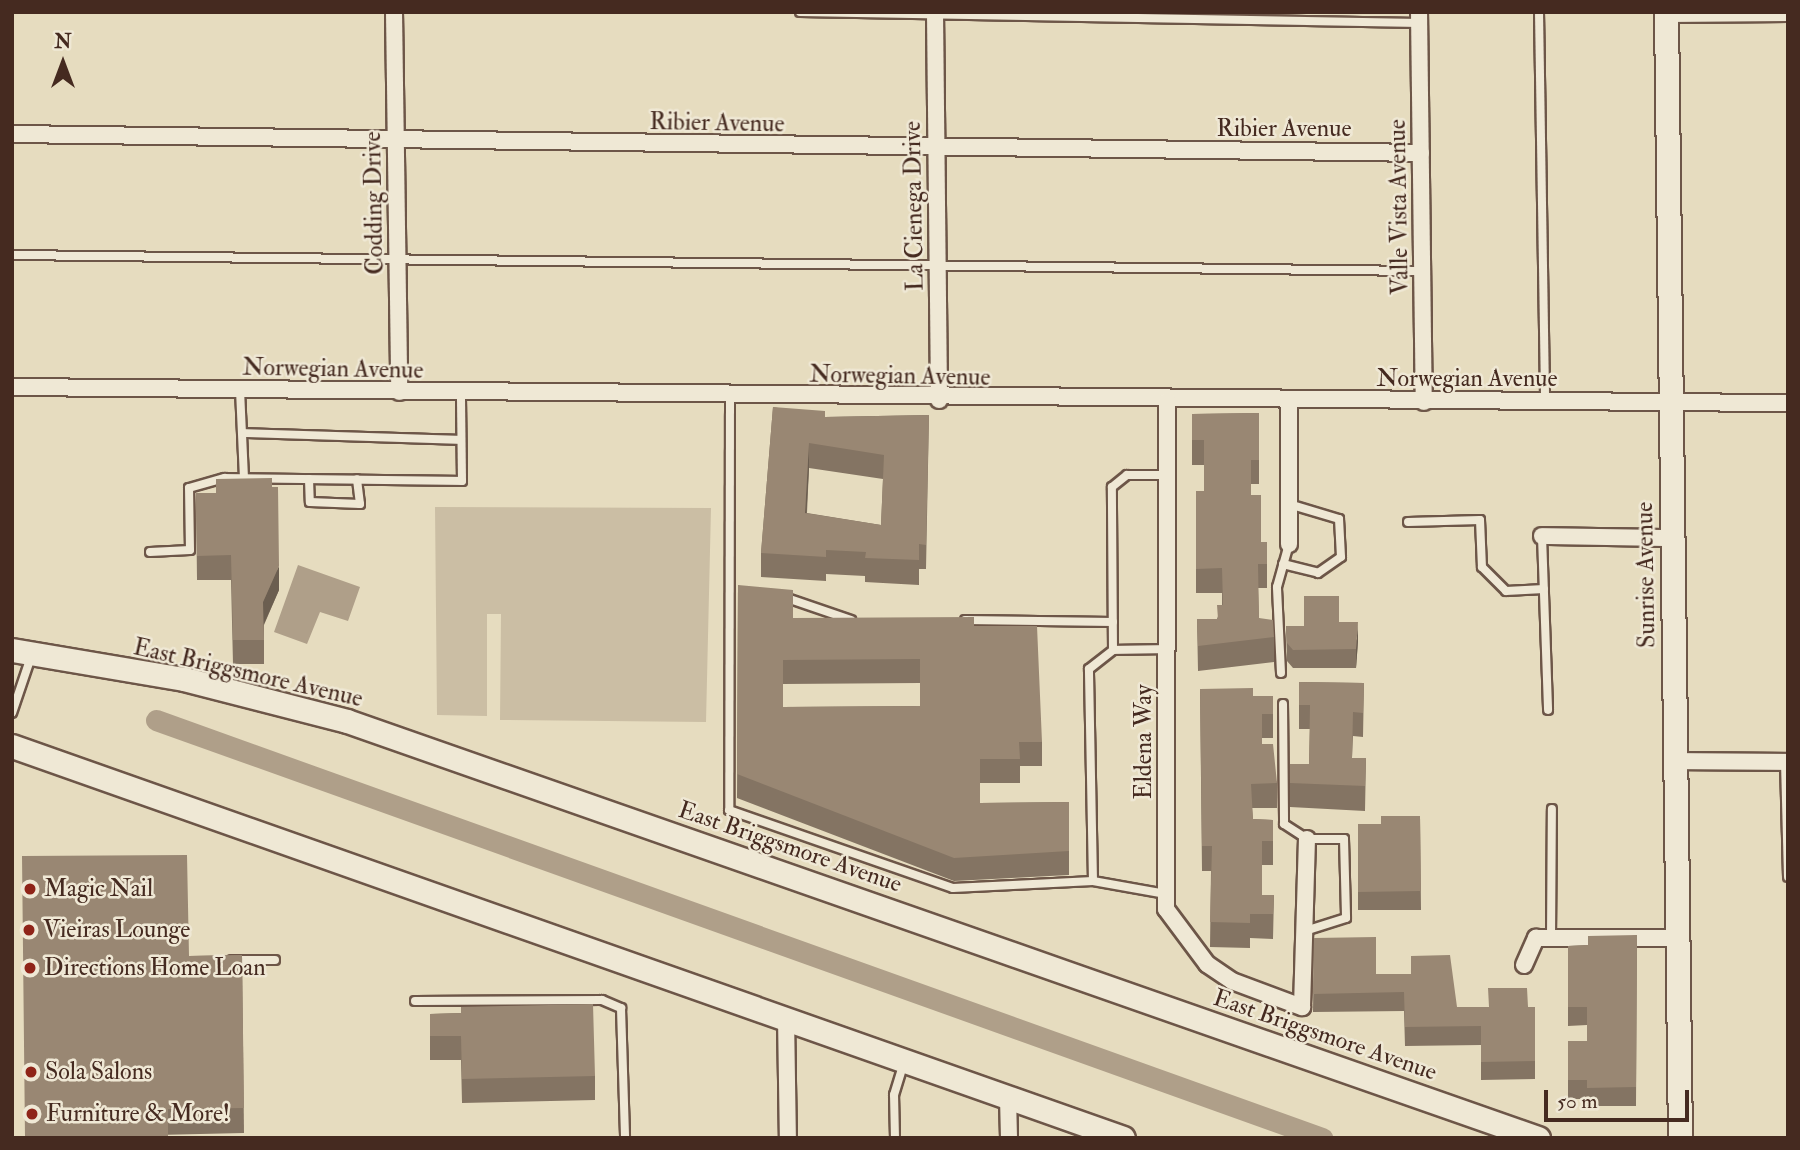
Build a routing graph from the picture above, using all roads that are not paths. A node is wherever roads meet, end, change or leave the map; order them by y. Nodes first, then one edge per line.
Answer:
1 (394, 12) edge
2 (800, 12) edge
3 (1539, 12) edge
4 (935, 13) edge
5 (1666, 15) edge
6 (1788, 17) edge
7 (1420, 18) edge
8 (12, 134) edge
9 (396, 139) junction
10 (936, 150) junction
11 (1421, 153) junction
12 (12, 255) edge
13 (397, 260) junction
14 (938, 264) junction
15 (1423, 271) junction
16 (12, 387) edge
17 (240, 390) junction
18 (399, 392) junction
19 (461, 393) junction
20 (730, 397) junction
21 (939, 400) junction
22 (1167, 401) junction
23 (1289, 401) junction
24 (1424, 402) junction
25 (1545, 402) junction
26 (1670, 402) junction
27 (1788, 403) edge
28 (243, 433) junction
29 (460, 440) junction
30 (1167, 475) junction
31 (244, 477) junction
32 (309, 479) junction
33 (358, 479) junction
34 (1289, 504) junction
35 (1408, 523) dead end
36 (1542, 536) joint
37 (1671, 538) junction
38 (1289, 544) joint
39 (150, 552) dead end
40 (1283, 564) junction
41 (1545, 589) junction
42 (740, 597) edge
43 (773, 597) edge
44 (728, 598) junction
45 (862, 620) edge
46 (953, 620) edge
47 (1113, 622) junction
48 (1167, 649) junction
49 (1113, 650) junction
50 (22, 652) edge
51 (1281, 673) dead end
52 (1283, 704) dead end
53 (1548, 710) dead end
54 (12, 713) edge
55 (12, 746) edge
56 (1675, 761) junction
57 (1787, 762) edge
58 (1552, 809) dead end
59 (1307, 839) junction
60 (1788, 877) edge
61 (1093, 881) junction
62 (1166, 894) junction
63 (1304, 931) junction
64 (1551, 938) junction
65 (1677, 938) junction
66 (220, 960) edge
67 (275, 960) dead end
68 (1524, 965) dead end
69 (415, 1001) dead end
70 (786, 1017) junction
71 (905, 1059) junction
72 (1008, 1097) junction
73 (1117, 1137) edge
74 (625, 1138) edge
75 (788, 1138) edge
76 (895, 1138) edge
77 (1009, 1138) edge
78 (1538, 1138) edge
79 (1680, 1138) edge

1 - 9 street, Codding Drive
2 - 4 lane
3 - 25 lane
4 - 7 lane
4 - 10 street, La Cienega Drive
5 - 6 lane
5 - 26 main road, Sunrise Avenue
7 - 11 street, Valle Vista Avenue
8 - 9 street, Ribier Avenue
9 - 10 street, Ribier Avenue
9 - 13 street, Codding Drive
10 - 11 street, Ribier Avenue
10 - 14 street, La Cienega Drive
11 - 15 street, Valle Vista Avenue
12 - 13 lane
13 - 14 lane
13 - 18 street, Codding Drive
14 - 15 lane
14 - 21 street, La Cienega Drive
15 - 24 street, Valle Vista Avenue
16 - 17 street, Norwegian Avenue
17 - 18 street, Norwegian Avenue
17 - 28 lane
18 - 19 street, Norwegian Avenue
19 - 20 street, Norwegian Avenue
19 - 29 lane
20 - 21 street, Norwegian Avenue
20 - 44 lane
21 - 22 street, Norwegian Avenue
22 - 23 street, Norwegian Avenue
22 - 30 street, Eldena Way
23 - 24 street, Norwegian Avenue
23 - 34 street
24 - 25 street, Norwegian Avenue
25 - 26 street, Norwegian Avenue
26 - 27 street, Norwegian Avenue
26 - 37 main road, Sunrise Avenue
28 - 29 lane
28 - 31 lane
29 - 33 lane
30 - 47 lane
30 - 48 street, Eldena Way
31 - 32 lane
31 - 39 lane
32 - 33 lane
32 - 33 lane
34 - 38 street
34 - 40 lane
35 - 41 lane
36 - 37 street
36 - 41 lane
37 - 56 main road, Sunrise Avenue
38 - 40 lane
40 - 51 lane
41 - 53 lane
42 - 44 lane
43 - 45 lane
44 - 61 lane
46 - 47 lane
47 - 49 lane
48 - 49 lane
48 - 62 street, Eldena Way
49 - 61 lane
50 - 54 lane
50 - 78 main road, East Briggsmore Avenue
52 - 59 lane
55 - 70 main road
56 - 57 street
56 - 65 main road, Sunrise Avenue
57 - 60 lane
58 - 64 lane
59 - 63 street
59 - 63 lane
61 - 62 lane
62 - 63 street, Eldena Way
64 - 65 street
64 - 68 street
65 - 79 main road, Sunrise Avenue
66 - 67 lane
69 - 74 lane
70 - 71 main road
70 - 75 street
71 - 72 main road
71 - 76 lane
72 - 73 main road
72 - 77 street

